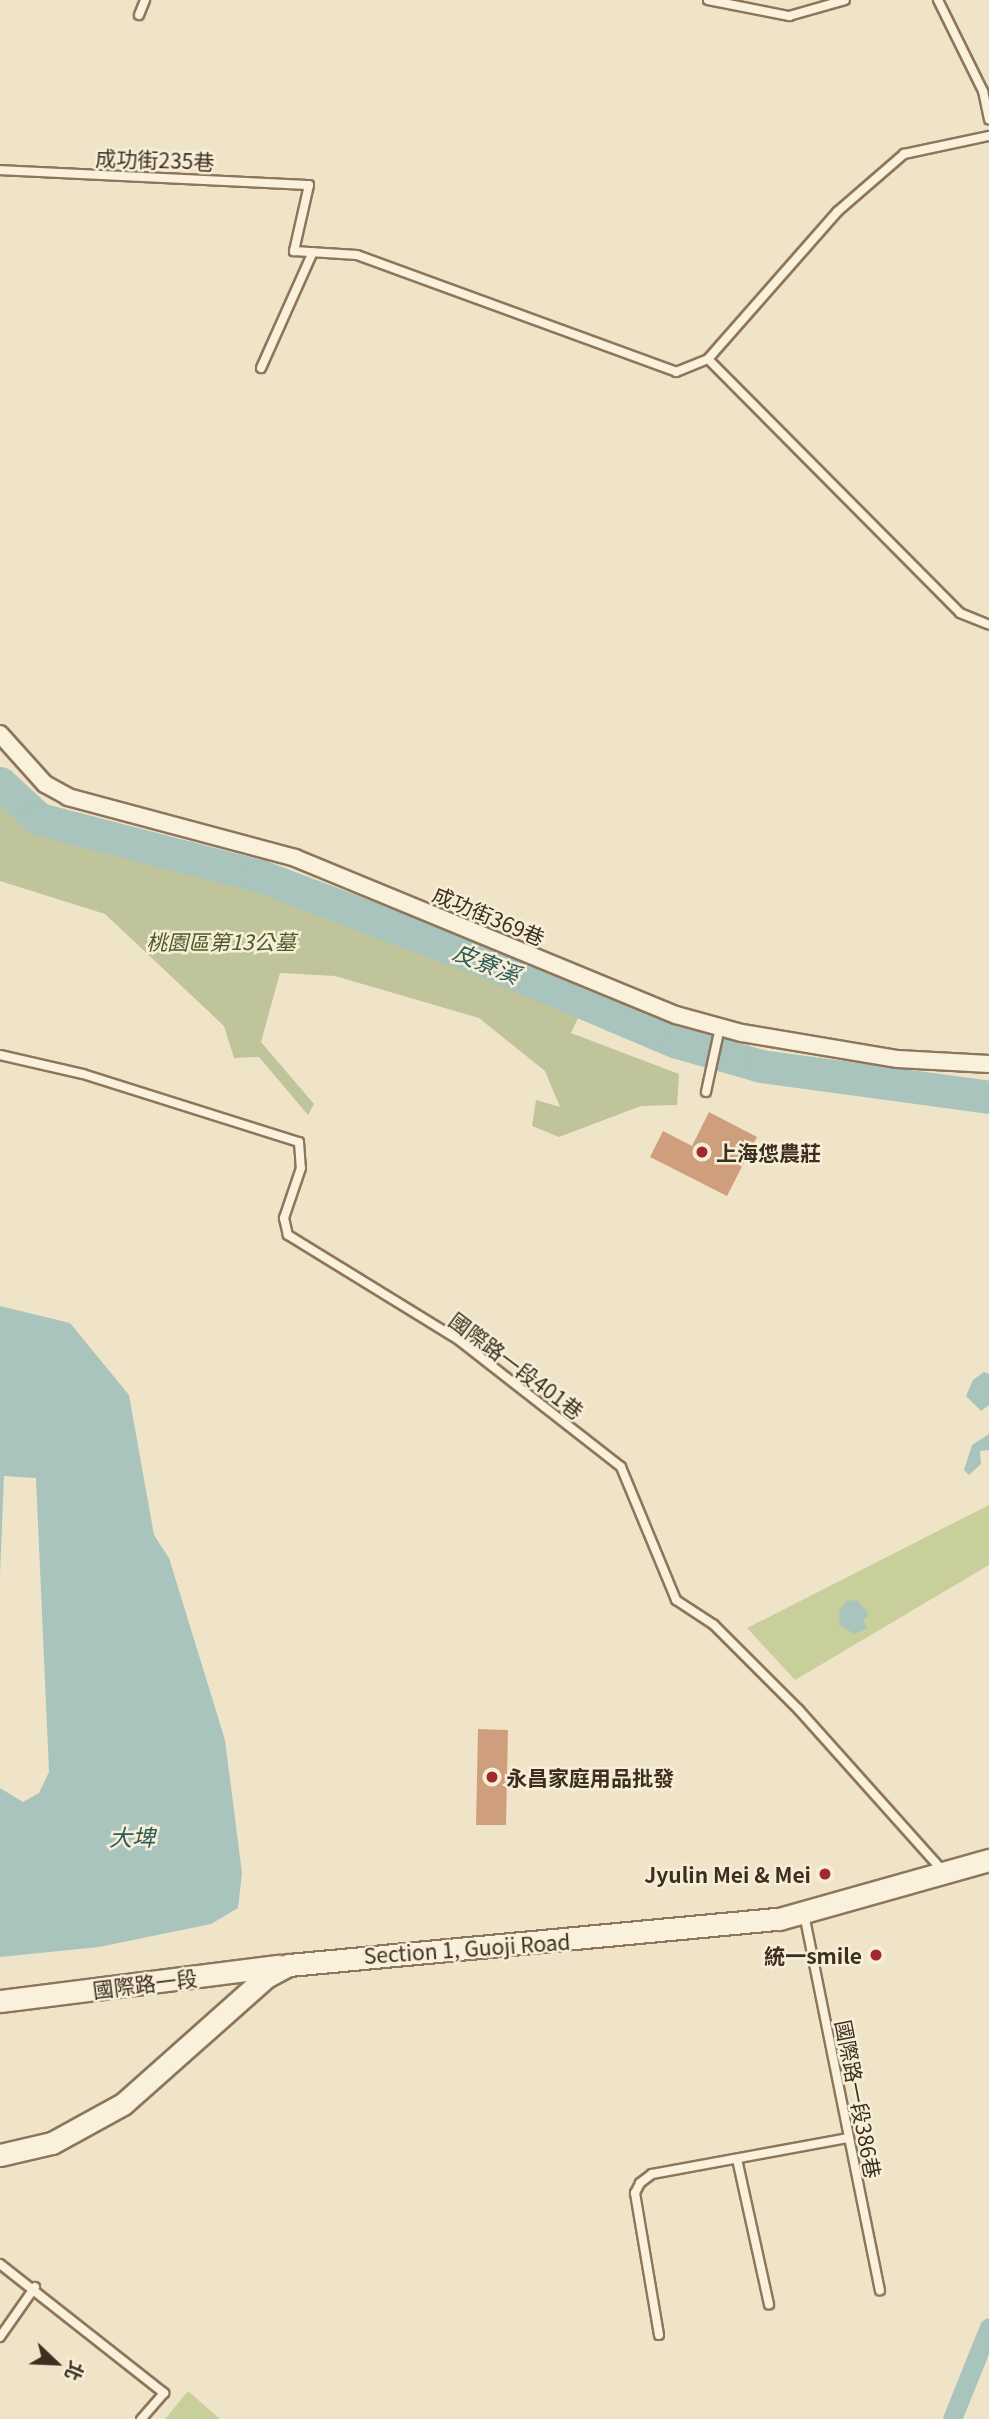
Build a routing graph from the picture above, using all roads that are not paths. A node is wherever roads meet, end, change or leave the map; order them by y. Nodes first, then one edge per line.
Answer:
1 (145, 0) edge
2 (708, 0) edge
3 (845, 0) edge
4 (938, 0) edge
5 (822, 3) edge
6 (139, 15) dead end
7 (989, 119) edge
8 (989, 136) edge
9 (0, 170) edge
10 (313, 252) junction
11 (708, 359) junction
12 (261, 368) dead end
13 (989, 625) edge
14 (0, 734) edge
15 (720, 1028) junction
16 (0, 1055) edge
17 (989, 1064) edge
18 (706, 1092) dead end
19 (989, 1860) edge
20 (945, 1873) junction
21 (804, 1914) junction
22 (289, 1965) junction
23 (0, 2001) edge
24 (849, 2138) junction
25 (0, 2155) edge
26 (737, 2159) junction
27 (0, 2264) edge
28 (35, 2287) junction
29 (880, 2290) dead end
30 (769, 2305) dead end
31 (659, 2335) dead end
32 (0, 2337) edge
33 (141, 2419) edge

1 - 6 lane
2 - 5 lane
3 - 5 lane
4 - 7 lane
8 - 11 lane
9 - 10 lane, 成功街235巷
10 - 11 lane
10 - 12 lane
11 - 13 lane
14 - 15 street, 成功街369巷
15 - 17 street, 成功街369巷
15 - 18 lane
16 - 20 lane, 國際路一段401巷
19 - 20 street, Section 1, Guoji Road
20 - 21 street, Section 1, Guoji Road
21 - 22 street, Section 1, Guoji Road
21 - 24 lane, 國際路一段386巷
22 - 23 street, 國際路一段
22 - 25 street, Section 1, Guoji Road
24 - 26 lane
24 - 29 lane, 國際路一段386巷
26 - 30 lane
26 - 31 lane
27 - 28 lane
28 - 32 lane
28 - 33 lane

